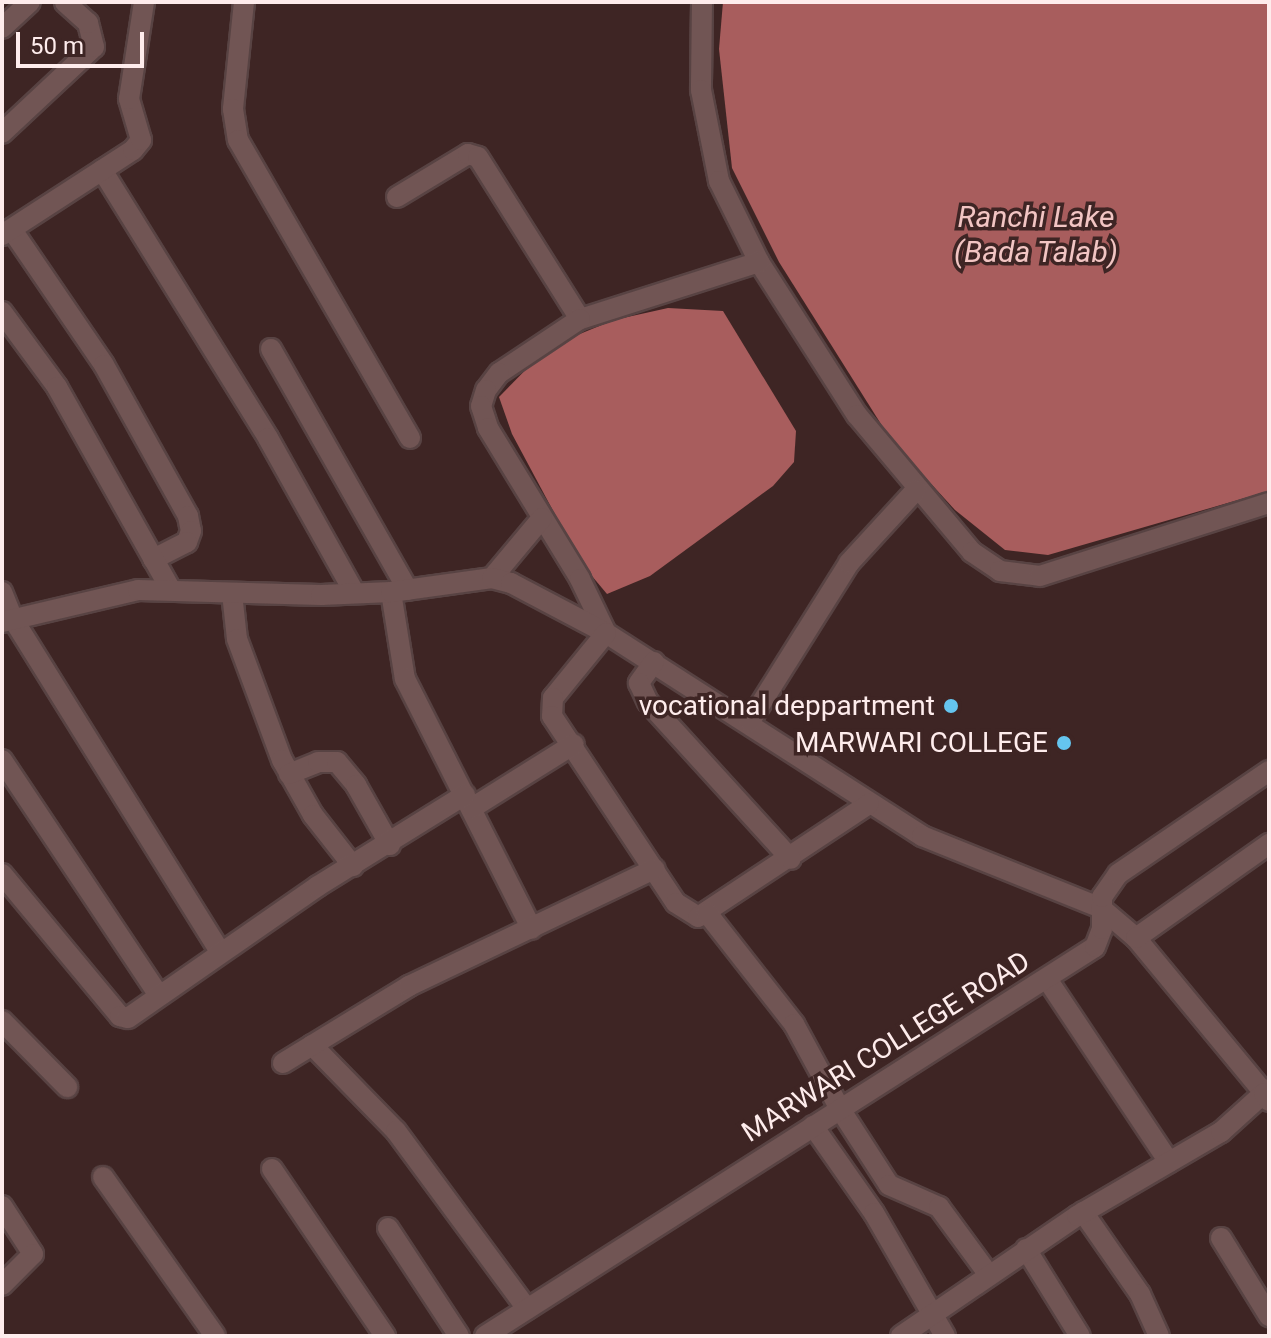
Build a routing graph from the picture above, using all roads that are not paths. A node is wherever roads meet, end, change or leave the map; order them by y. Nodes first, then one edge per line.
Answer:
1 (30, 2) edge
2 (65, 2) edge
3 (144, 2) edge
4 (244, 2) edge
5 (702, 2) edge
6 (2, 28) edge
7 (2, 133) edge
8 (102, 170) junction
9 (397, 197) dead end
10 (7, 232) edge
11 (759, 262) junction
12 (2, 312) edge
13 (580, 319) junction
14 (271, 349) dead end
15 (410, 438) dead end
16 (916, 490) junction
17 (1269, 503) edge
18 (542, 518) junction
19 (153, 559) junction
20 (492, 578) junction
21 (170, 588) junction
22 (399, 591) junction
23 (2, 592) edge
24 (354, 592) junction
25 (232, 593) junction
26 (7, 620) edge
27 (606, 633) junction
28 (654, 662) junction
29 (750, 721) junction
30 (574, 744) junction
31 (2, 760) edge
32 (1269, 771) edge
33 (289, 774) junction
34 (469, 801) junction
35 (869, 804) junction
36 (1269, 844) edge
37 (390, 845) junction
38 (791, 859) junction
39 (353, 866) junction
40 (654, 869) junction
41 (2, 874) edge
42 (1101, 908) junction
43 (707, 913) junction
44 (532, 929) junction
45 (1136, 938) junction
46 (220, 951) junction
47 (1047, 979) junction
48 (159, 995) junction
49 (2, 1021) edge
50 (312, 1045) junction
51 (283, 1063) dead end
52 (67, 1087) dead end
53 (1267, 1095) edge
54 (840, 1109) junction
55 (813, 1126) junction
56 (1169, 1162) junction
57 (272, 1169) dead end
58 (103, 1177) dead end
59 (2, 1206) edge
60 (1083, 1212) junction
61 (388, 1228) dead end
62 (1221, 1238) dead end
63 (1026, 1249) junction
64 (989, 1275) junction
65 (2, 1285) edge
66 (527, 1309) junction
67 (931, 1315) junction
68 (1269, 1316) edge
69 (215, 1336) edge
70 (385, 1336) edge
71 (459, 1336) edge
72 (485, 1336) edge
73 (901, 1336) edge
74 (945, 1336) edge
75 (1080, 1336) edge
76 (1159, 1336) edge

1 - 6 street
2 - 7 street
3 - 8 street
4 - 15 street
5 - 11 street
8 - 10 street
8 - 24 street
9 - 13 street
10 - 19 street
11 - 13 street
11 - 16 street
12 - 19 street
13 - 18 street
14 - 22 street
16 - 17 street
16 - 29 street
18 - 20 street
18 - 27 street
19 - 21 street
20 - 22 street
20 - 27 street
21 - 25 street
21 - 26 street
22 - 24 street
22 - 34 street
23 - 26 street
24 - 25 street
25 - 33 street
26 - 46 street
27 - 28 street
27 - 30 street
28 - 29 street
28 - 38 street
29 - 35 street
30 - 34 street
30 - 40 street
31 - 48 street
32 - 42 street, MARWARI COLLEGE ROAD
33 - 37 street
33 - 39 street
34 - 37 street
34 - 44 street
35 - 38 street
35 - 42 street
36 - 45 street
37 - 39 street
38 - 43 street
39 - 46 street
40 - 43 street
40 - 44 street
41 - 48 street
42 - 45 street
42 - 47 street, MARWARI COLLEGE ROAD
43 - 54 street
44 - 50 street
45 - 53 street
46 - 48 street
47 - 54 street, MARWARI COLLEGE ROAD
47 - 56 street
49 - 52 street
50 - 51 street
50 - 66 street
53 - 56 street
54 - 55 street, MARWARI COLLEGE ROAD
54 - 64 street
55 - 66 street, MARWARI COLLEGE ROAD
55 - 67 street
56 - 60 street
57 - 70 street
58 - 69 street
59 - 65 street
60 - 63 street
60 - 76 street
61 - 71 street
62 - 68 street
63 - 64 street
63 - 75 street
64 - 67 street
66 - 72 street, MARWARI COLLEGE ROAD
67 - 73 street
67 - 74 street

